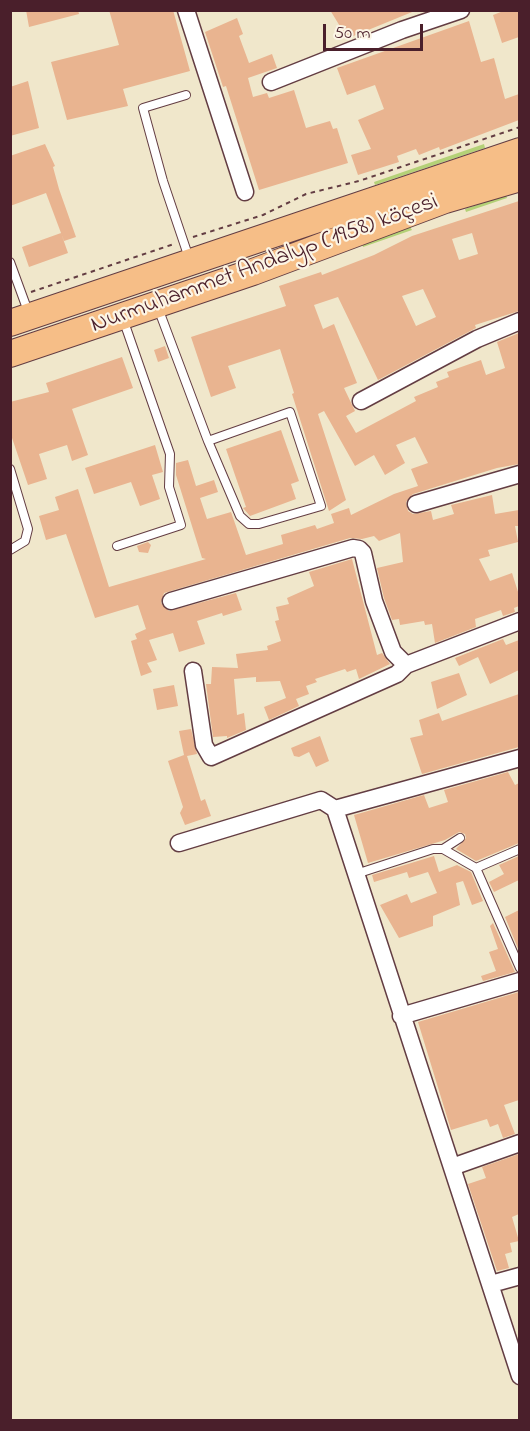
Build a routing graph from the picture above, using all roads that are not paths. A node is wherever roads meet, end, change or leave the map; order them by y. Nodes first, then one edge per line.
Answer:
1 (186, 10) edge
2 (461, 10) edge
3 (271, 82) dead end
4 (186, 95) dead end
5 (519, 151) edge
6 (519, 178) edge
7 (245, 192) dead end
8 (186, 251) junction
9 (10, 262) edge
10 (157, 305) junction
11 (21, 312) edge
12 (122, 316) junction
13 (519, 321) edge
14 (10, 354) edge
15 (361, 401) dead end
16 (208, 441) junction
17 (10, 469) edge
18 (519, 474) edge
19 (416, 504) dead end
20 (117, 546) dead end
21 (10, 550) edge
22 (171, 601) dead end
23 (519, 621) edge
24 (406, 665) junction
25 (193, 670) dead end
26 (519, 758) edge
27 (335, 809) junction
28 (460, 838) dead end
29 (179, 843) dead end
30 (443, 849) junction
31 (519, 849) edge
32 (477, 868) junction
33 (356, 874) junction
34 (519, 968) edge
35 (519, 981) edge
36 (400, 1016) junction
37 (519, 1143) edge
38 (452, 1167) junction
39 (519, 1276) edge
40 (491, 1284) junction
41 (519, 1376) edge

1 - 7 street
2 - 3 street
4 - 8 lane
5 - 8 main road, Nurmuhammet Andalyp (1958) köçesi
6 - 10 main road, Nurmuhammet Andalyp (1958) köçesi
8 - 11 main road, Nurmuhammet Andalyp (1958) köçesi
9 - 11 lane
10 - 12 main road, Nurmuhammet Andalyp (1958) köçesi
10 - 16 lane
12 - 14 main road, Nurmuhammet Andalyp (1958) köçesi
12 - 20 lane
13 - 15 street
16 - 16 lane
17 - 21 lane
18 - 19 street
22 - 24 street
23 - 24 street
24 - 25 street
26 - 27 street
27 - 29 street
27 - 33 street
28 - 30 lane
30 - 32 lane
30 - 33 lane
31 - 32 lane
32 - 34 lane
33 - 36 street
35 - 36 street
36 - 38 street
37 - 38 street
38 - 40 street
39 - 40 street
40 - 41 street

